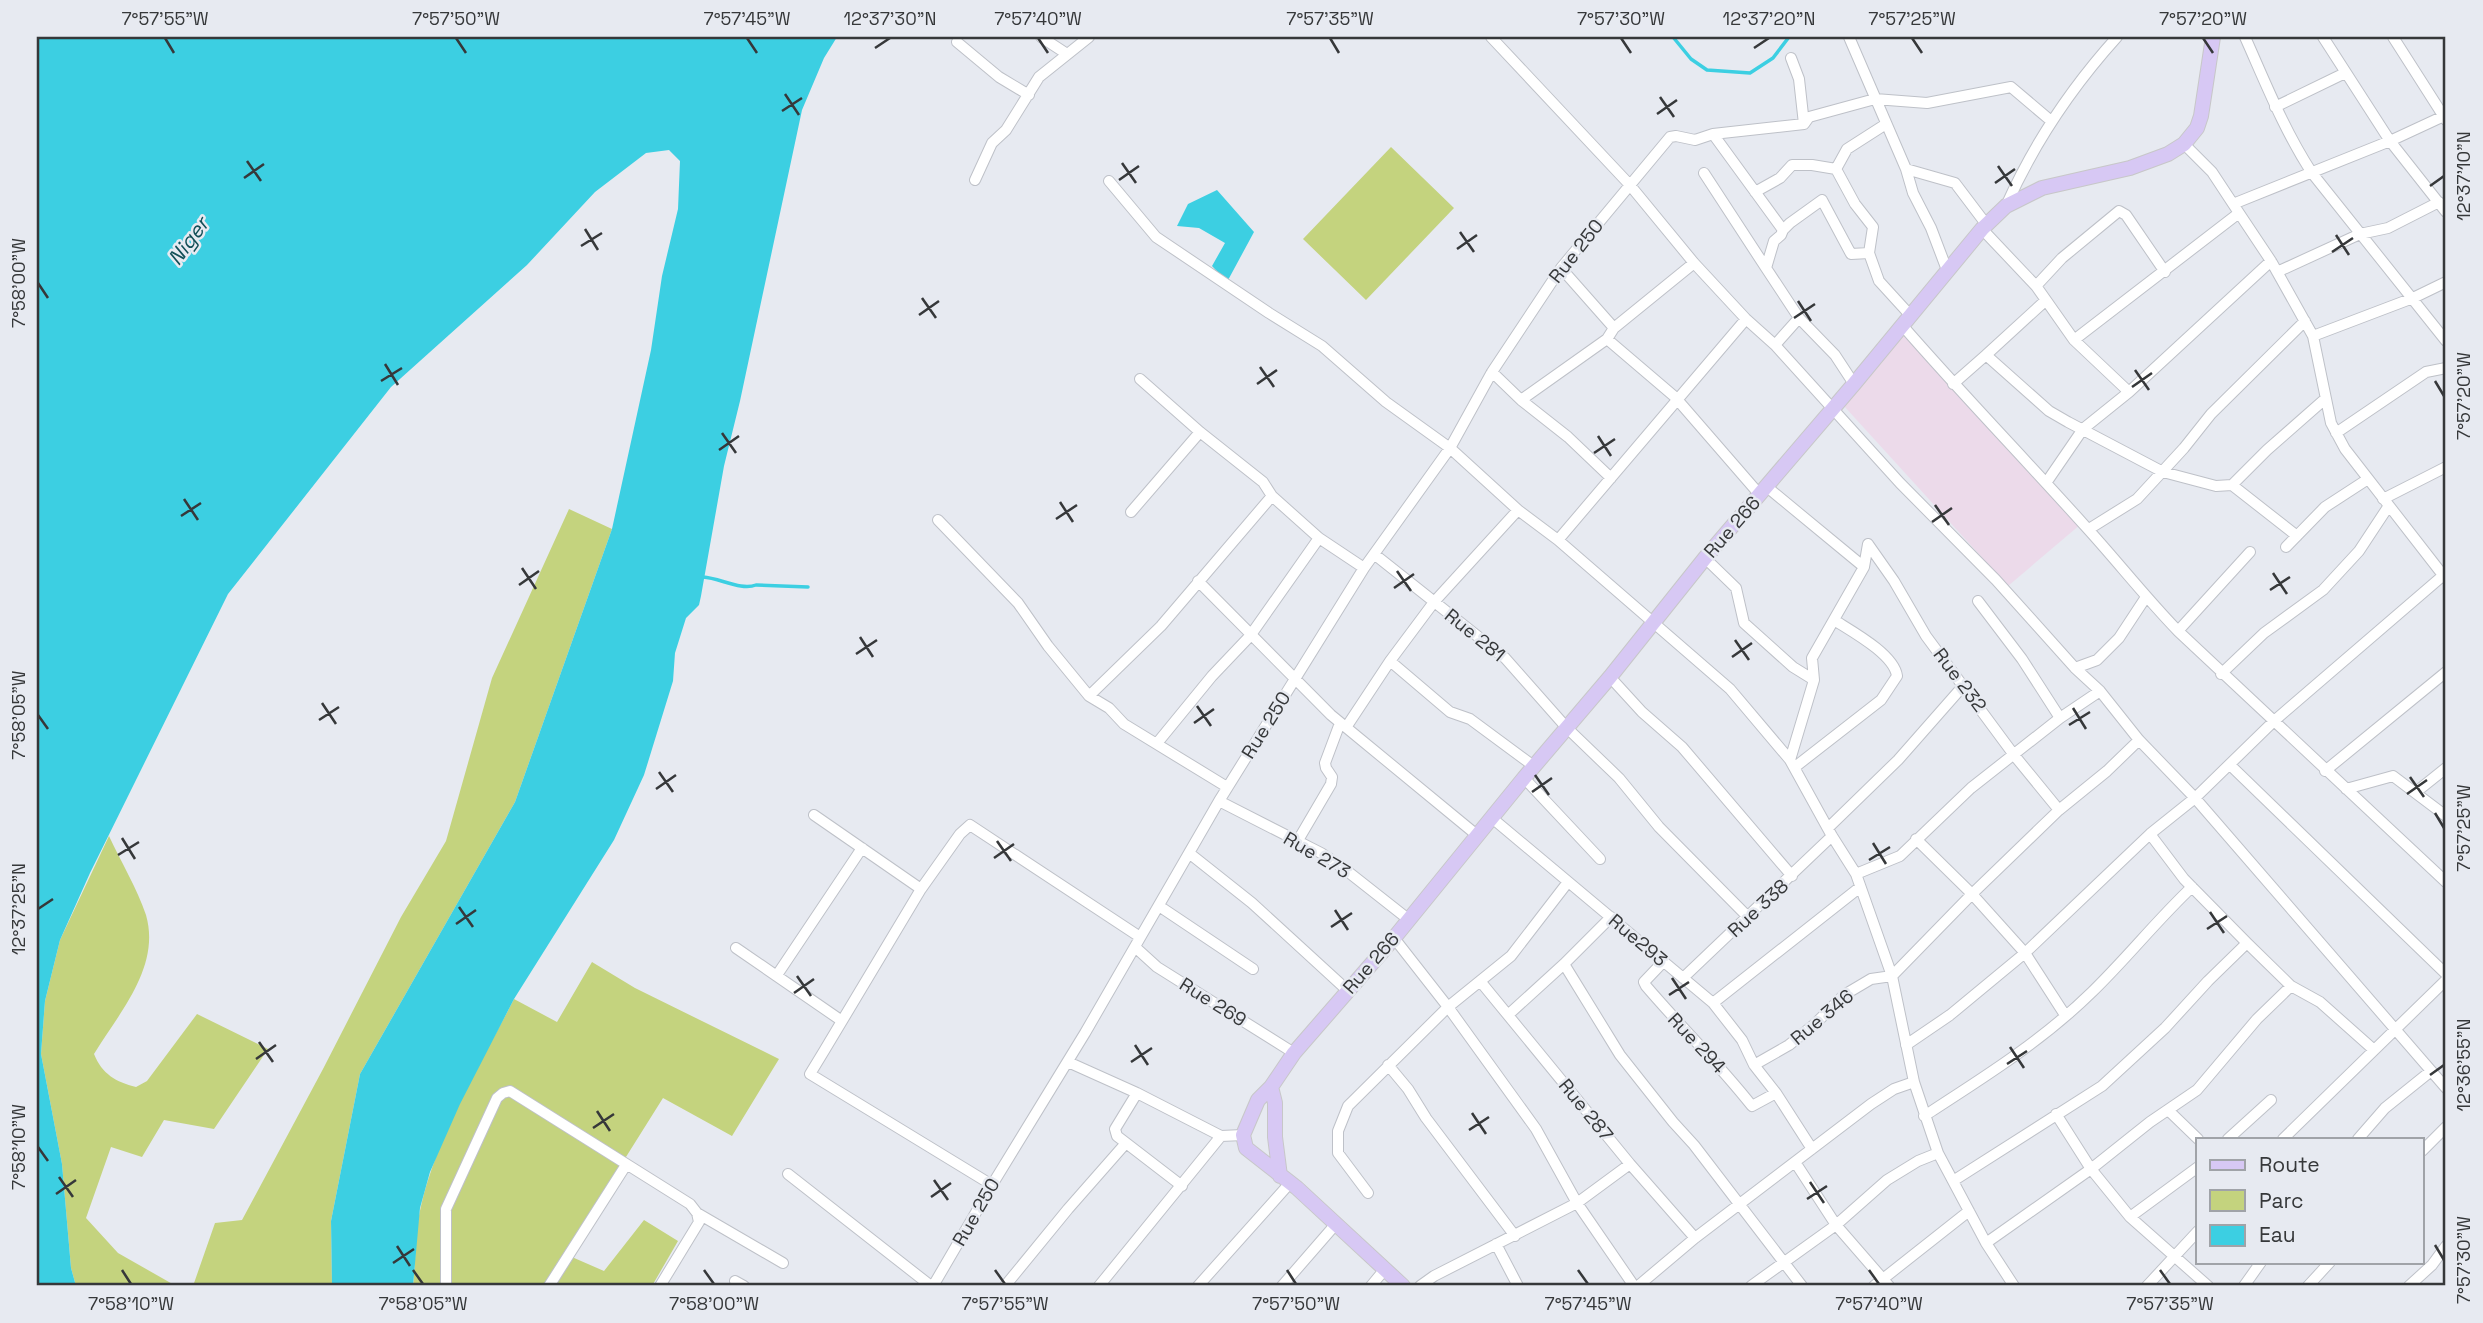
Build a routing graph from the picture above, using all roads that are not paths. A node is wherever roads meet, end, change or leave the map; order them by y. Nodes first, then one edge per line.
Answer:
1 (1041, 37) edge
2 (1089, 37) edge
3 (1491, 37) edge
4 (1849, 37) edge
5 (2117, 37) edge
6 (2213, 37) edge
7 (2245, 37) edge
8 (2323, 37) edge
9 (2393, 37) edge
10 (957, 42) dead end
11 (1067, 54) junction
12 (1791, 58) dead end
13 (2345, 73) junction
14 (1029, 95) junction
15 (1875, 99) junction
16 (2275, 107) junction
17 (2445, 118) edge
18 (2050, 120) junction
19 (1804, 124) junction
20 (1886, 124) junction
21 (1713, 134) junction
22 (2390, 141) junction
23 (2184, 145) junction
24 (1836, 169) junction
25 (1906, 169) junction
26 (1704, 173) dead end
27 (2312, 173) junction
28 (975, 180) dead end
29 (1110, 181) dead end
30 (1629, 184) junction
31 (1755, 192) junction
32 (2006, 205) junction
33 (2443, 207) edge
34 (2236, 209) junction
35 (1984, 227) junction
36 (1783, 230) junction
37 (2360, 234) junction
38 (1869, 253) junction
39 (2271, 261) junction
40 (1693, 263) junction
41 (1561, 268) junction
42 (1766, 268) junction
43 (1947, 270) junction
44 (2165, 272) junction
45 (2277, 272) junction
46 (2446, 282) edge
47 (2036, 286) junction
48 (2413, 298) junction
49 (2045, 301) junction
50 (1800, 318) junction
51 (1746, 319) junction
52 (1906, 320) junction
53 (2305, 321) junction
54 (1615, 328) junction
55 (2313, 336) junction
56 (1607, 339) junction
57 (2074, 340) junction
58 (2446, 341) edge
59 (1775, 345) junction
60 (1986, 355) junction
61 (2446, 368) edge
62 (1492, 372) junction
63 (1140, 379) dead end
64 (1854, 384) junction
65 (1953, 384) junction
66 (2129, 392) junction
67 (2325, 399) junction
68 (1677, 400) junction
69 (1521, 401) junction
70 (1833, 408) junction
71 (2083, 429) junction
72 (1200, 432) junction
73 (2336, 433) junction
74 (1450, 448) junction
75 (2446, 467) edge
76 (2163, 472) junction
77 (1611, 478) junction
78 (2368, 479) junction
79 (2046, 483) junction
80 (2232, 485) junction
81 (1763, 491) junction
82 (1272, 496) junction
83 (2386, 503) junction
84 (1518, 510) junction
85 (1131, 512) dead end
86 (938, 520) dead end
87 (2088, 529) junction
88 (2297, 536) junction
89 (1319, 538) junction
90 (1558, 540) junction
91 (2286, 547) dead end
92 (2250, 552) dead end
93 (1374, 554) junction
94 (1705, 558) junction
95 (1864, 567) junction
96 (1364, 568) junction
97 (2445, 576) edge
98 (1198, 582) junction
99 (2146, 597) junction
100 (1978, 601) dead end
101 (1434, 602) junction
102 (1833, 620) junction
103 (1653, 624) junction
104 (2178, 631) junction
105 (1250, 636) junction
106 (1390, 661) junction
107 (2075, 668) junction
108 (2446, 671) edge
109 (2221, 674) junction
110 (1610, 677) junction
111 (1294, 680) junction
112 (1814, 680) junction
113 (1964, 685) junction
114 (2100, 691) junction
115 (1089, 696) junction
116 (2060, 718) junction
117 (2274, 721) junction
118 (1343, 724) junction
119 (1566, 727) junction
120 (2139, 740) junction
121 (1158, 742) junction
122 (2014, 755) junction
123 (1793, 763) junction
124 (2230, 765) junction
125 (1535, 767) junction
126 (2446, 768) edge
127 (2325, 771) junction
128 (1524, 778) junction
129 (1227, 787) junction
130 (2346, 789) junction
131 (2416, 792) junction
132 (2195, 799) junction
133 (1219, 801) junction
134 (2059, 810) junction
135 (814, 815) dead end
136 (2446, 816) edge
137 (1492, 818) junction
138 (1830, 832) junction
139 (2150, 834) junction
140 (1478, 836) junction
141 (1916, 839) junction
142 (1297, 842) junction
143 (862, 848) junction
144 (1189, 853) junction
145 (1600, 859) dead end
146 (1856, 874) junction
147 (1792, 876) junction
148 (1568, 882) junction
149 (2446, 882) edge
150 (2192, 887) junction
151 (1859, 888) junction
152 (921, 889) junction
153 (1972, 894) junction
154 (1158, 906) junction
155 (1611, 917) junction
156 (1748, 917) junction
157 (1408, 919) junction
158 (1394, 938) junction
159 (1138, 942) junction
160 (2247, 943) junction
161 (736, 948) dead end
162 (2025, 953) junction
163 (1664, 961) junction
164 (1564, 964) junction
165 (1253, 969) dead end
166 (2446, 974) edge
167 (777, 975) junction
168 (1892, 976) junction
169 (1684, 978) junction
170 (2446, 980) edge
171 (1480, 981) junction
172 (2291, 986) junction
173 (1347, 990) junction
174 (1713, 1003) junction
175 (1448, 1007) junction
176 (1508, 1014) junction
177 (2065, 1015) junction
178 (842, 1021) junction
179 (2395, 1030) junction
180 (1906, 1045) junction
181 (2374, 1050) junction
182 (1294, 1052) junction
183 (1068, 1062) junction
184 (1388, 1065) junction
185 (1755, 1065) junction
186 (2431, 1071) junction
187 (1274, 1079) junction
188 (1914, 1082) junction
189 (2446, 1088) edge
190 (1137, 1093) junction
191 (1776, 1093) junction
192 (2271, 1100) dead end
193 (2168, 1110) junction
194 (2056, 1114) junction
195 (1924, 1116) junction
196 (2446, 1127) edge
197 (1243, 1135) junction
198 (1221, 1136) junction
199 (2197, 1138) edge
200 (2229, 1138) edge
201 (2284, 1138) edge
202 (2359, 1138) edge
203 (1126, 1143) junction
204 (1812, 1149) junction
205 (2424, 1149) edge
206 (1938, 1153) junction
207 (1795, 1162) junction
208 (1630, 1164) junction
209 (626, 1165) junction
210 (2196, 1168) edge
211 (2091, 1169) junction
212 (788, 1174) dead end
213 (1285, 1179) junction
214 (1953, 1181) junction
215 (992, 1185) junction
216 (1182, 1186) junction
217 (1368, 1193) dead end
218 (1577, 1203) junction
219 (1738, 1205) junction
220 (1969, 1211) junction
221 (697, 1213) junction
222 (2130, 1217) junction
223 (1335, 1225) junction
224 (1836, 1225) junction
225 (2196, 1232) edge
226 (1515, 1236) junction
227 (1695, 1238) junction
228 (1986, 1243) junction
229 (1496, 1244) junction
230 (2446, 1247) edge
231 (2174, 1257) junction
232 (1783, 1262) junction
233 (783, 1263) dead end
234 (2260, 1264) edge
235 (2327, 1264) edge
236 (1385, 1269) junction
237 (445, 1283) edge
238 (1882, 1284) edge
239 (456, 1286) edge
240 (549, 1286) edge
241 (660, 1286) edge
242 (932, 1286) edge
243 (1005, 1286) edge
244 (1099, 1286) edge
245 (1198, 1286) edge
246 (1282, 1286) edge
247 (1370, 1286) edge
248 (1403, 1286) edge
249 (1420, 1286) edge
250 (1518, 1286) edge
251 (1636, 1286) edge
252 (1751, 1286) edge
253 (1802, 1286) edge
254 (2014, 1286) edge
255 (2147, 1286) edge
256 (2208, 1286) edge
257 (2244, 1286) edge
258 (2308, 1286) edge
259 (2409, 1286) edge

1 - 11 street
2 - 11 street
3 - 30 street
4 - 15 street
5 - 18 street
6 - 23 main road
7 - 16 street
8 - 13 street
9 - 17 street
10 - 14 street
11 - 14 street
12 - 19 street
13 - 16 street
13 - 22 street
14 - 28 street
15 - 18 street, Rue 250
15 - 19 street, Rue 250
15 - 20 street
16 - 27 street
17 - 22 street
18 - 32 street
19 - 21 street, Rue 250
20 - 24 street
20 - 25 street
21 - 30 street, Rue 250
21 - 31 street
22 - 27 street
22 - 33 street
23 - 32 main road, Rue 266
23 - 34 street
24 - 31 street
24 - 38 street
25 - 35 street
25 - 43 street
26 - 42 street
27 - 34 street
27 - 37 street
29 - 74 street
30 - 40 street
30 - 41 street, Rue 250
31 - 36 street
32 - 35 main road, Rue 266
33 - 37 street
34 - 39 street
34 - 44 street
35 - 43 main road, Rue 266
35 - 47 street
36 - 38 street
36 - 42 street
37 - 45 street
37 - 48 street
38 - 52 street
39 - 45 street
39 - 66 street
40 - 51 street
40 - 54 street
41 - 54 street
41 - 62 street, Rue 250
42 - 50 street
43 - 52 main road, Rue 266
44 - 47 street
44 - 57 street
45 - 53 street
46 - 48 street
47 - 49 street
48 - 55 street
48 - 58 street
49 - 57 street
49 - 60 street
50 - 59 street
50 - 64 street
51 - 59 street
51 - 68 street
52 - 64 main road, Rue 266
52 - 65 street
53 - 55 street
53 - 76 street
54 - 56 street
55 - 67 street
56 - 68 street
56 - 69 street
57 - 66 street
59 - 70 street
60 - 65 street
60 - 71 street
61 - 73 street
62 - 69 street
62 - 74 street, Rue 250
63 - 72 street
64 - 70 main road, Rue 266
65 - 79 street
66 - 71 street
67 - 73 street
67 - 80 street
68 - 77 street
68 - 81 street
69 - 77 street
70 - 81 main road, Rue 266
70 - 107 street
71 - 76 street
71 - 79 street
72 - 82 street
72 - 85 street
73 - 78 street
74 - 84 street
74 - 93 street, Rue 250
75 - 83 street
76 - 80 street
76 - 87 street
77 - 90 street
78 - 83 street
78 - 88 street
79 - 87 street
80 - 88 street
81 - 94 main road, Rue 266
81 - 95 street
82 - 89 street
82 - 98 street
83 - 97 street
83 - 109 street
84 - 90 street
84 - 101 street
86 - 115 street
87 - 99 street
88 - 91 street
89 - 96 street
89 - 105 street
90 - 103 street
92 - 104 street
93 - 96 street, Rue 250
93 - 101 street, Rue 281
94 - 103 main road, Rue 266
94 - 112 street
95 - 102 street
95 - 113 street, Rue 232
96 - 111 street, Rue 250
97 - 117 street
98 - 105 street
98 - 115 street
99 - 104 street
99 - 107 street
100 - 116 street
101 - 106 street
101 - 119 street, Rue 281
102 - 112 street
102 - 123 street
103 - 110 main road, Rue 266
103 - 123 street
104 - 109 street
105 - 111 street
105 - 121 street
106 - 118 street
106 - 125 street
107 - 114 street
108 - 127 street
109 - 117 street
110 - 119 main road, Rue 266
110 - 147 street
111 - 118 street
111 - 129 street, Rue 250
112 - 123 street
113 - 122 street, Rue 232
113 - 138 street, Rue 338
114 - 116 street
114 - 120 street
115 - 121 street
116 - 122 street
117 - 124 street
117 - 127 street
118 - 140 street
118 - 142 street
119 - 125 main road, Rue 266
119 - 156 street, Rue 281
120 - 132 street
120 - 134 street
121 - 129 street
122 - 134 street, Rue 232
122 - 141 street
123 - 138 street
124 - 132 street
124 - 166 street
125 - 128 main road, Rue 266
126 - 131 street
127 - 130 street
128 - 137 main road, Rue 266
128 - 145 street
129 - 133 street, Rue 250
130 - 131 street
130 - 149 street
131 - 136 street
132 - 139 street
132 - 179 street
133 - 142 street, Rue 273
133 - 144 street, Rue 250
134 - 153 street
135 - 143 street
137 - 140 main road, Rue 266
137 - 148 street, Rue293
138 - 146 street
138 - 147 street, Rue 338
139 - 150 street
139 - 162 street
140 - 157 main road, Rue 266
141 - 146 street
141 - 153 street
142 - 157 street, Rue 273
143 - 152 street
143 - 167 street
144 - 154 street, Rue 250
144 - 173 street
146 - 151 street
147 - 156 street, Rue 338
148 - 155 street, Rue293
148 - 171 street
150 - 160 street
150 - 177 street
151 - 168 street
151 - 174 street
152 - 159 street, Rue 269
152 - 178 street
153 - 162 street
153 - 168 street
154 - 159 street, Rue 250
154 - 165 street
155 - 163 street, Rue293
155 - 164 street
156 - 169 street, Rue 338
157 - 158 main road, Rue 266
158 - 173 main road, Rue 266
158 - 175 street
159 - 182 street, Rue 269
159 - 183 street, Rue 250
160 - 172 street
160 - 194 street
161 - 167 street
162 - 177 street
162 - 180 street
163 - 169 street, Rue293
163 - 191 street, Rue 294
164 - 176 street
164 - 219 street
167 - 178 street
168 - 180 street
168 - 185 street, Rue 346
169 - 174 street, Rue293
170 - 179 street
171 - 175 street
171 - 176 street, Rue 287
172 - 181 street
172 - 193 street
173 - 182 main road, Rue 266
174 - 185 street, Rue293
175 - 184 street
175 - 218 street
176 - 208 street, Rue 287
177 - 195 street
178 - 215 street
179 - 181 street
179 - 186 street
180 - 188 street
181 - 201 street
182 - 187 main road, Rue 266
183 - 190 street
183 - 215 street, Rue 250
184 - 217 street
184 - 226 street
185 - 191 street, Rue293
186 - 189 street
186 - 202 street
187 - 197 main road, Rue 266
187 - 213 main road
188 - 195 street
188 - 204 street
190 - 198 street
190 - 203 street
191 - 204 street, Rue293
192 - 200 street
193 - 199 street
193 - 211 street
194 - 211 street
194 - 214 street
195 - 206 street
196 - 205 street
197 - 198 street
197 - 213 main road
198 - 216 street
203 - 216 street
203 - 243 street
204 - 207 street
206 - 214 street
206 - 224 street
207 - 219 street
207 - 224 street
208 - 218 street
208 - 227 street, Rue 287
209 - 221 street
209 - 237 street
209 - 240 street
210 - 222 street
211 - 222 street
211 - 228 street
212 - 242 street
213 - 223 main road
213 - 245 street
214 - 220 street
215 - 242 street, Rue 250
216 - 244 street
218 - 226 street
218 - 251 street
219 - 227 street
219 - 232 street
220 - 228 street
220 - 238 street
221 - 233 street
221 - 241 street
222 - 231 street
223 - 236 main road
223 - 246 street
224 - 232 street
224 - 238 street
225 - 231 street
226 - 229 street
227 - 251 street
228 - 254 street
229 - 249 street
229 - 250 street
230 - 259 street
231 - 255 street
231 - 256 street
232 - 252 street
232 - 253 street
234 - 257 street
235 - 258 street
236 - 247 street
236 - 248 main road
237 - 239 street

